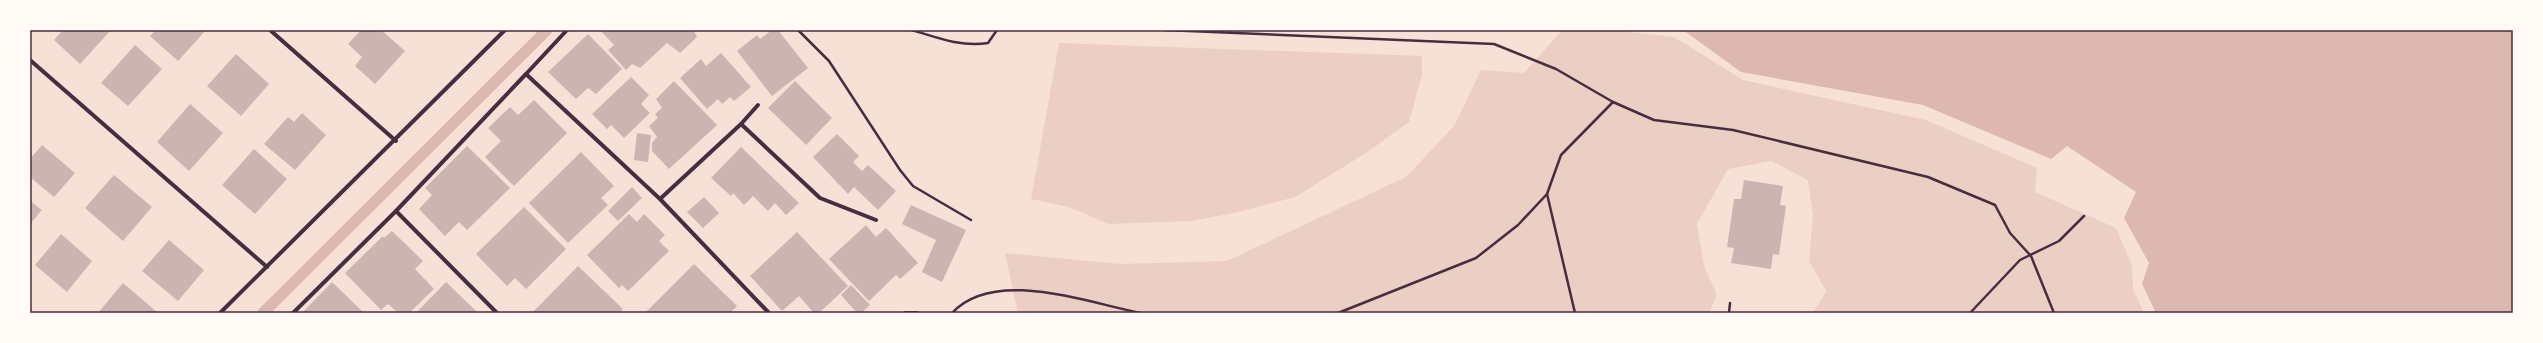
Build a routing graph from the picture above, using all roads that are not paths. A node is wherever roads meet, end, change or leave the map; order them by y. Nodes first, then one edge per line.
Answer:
1 (270, 30) edge
2 (505, 30) edge
3 (567, 30) edge
4 (30, 60) edge
5 (526, 74) junction
6 (758, 105) dead end
7 (740, 124) junction
8 (396, 141) junction
9 (660, 199) junction
10 (396, 211) junction
11 (876, 220) dead end
12 (267, 267) junction
13 (220, 313) edge
14 (293, 313) edge
15 (497, 313) edge
16 (768, 313) edge
17 (905, 313) edge
18 (917, 313) edge

1 - 8 street
2 - 8 street
3 - 5 street
4 - 12 street
5 - 9 street
5 - 10 street
6 - 7 street
7 - 9 street
7 - 11 street
8 - 12 street
9 - 16 street
10 - 14 street
10 - 15 street
12 - 13 street
17 - 18 street

